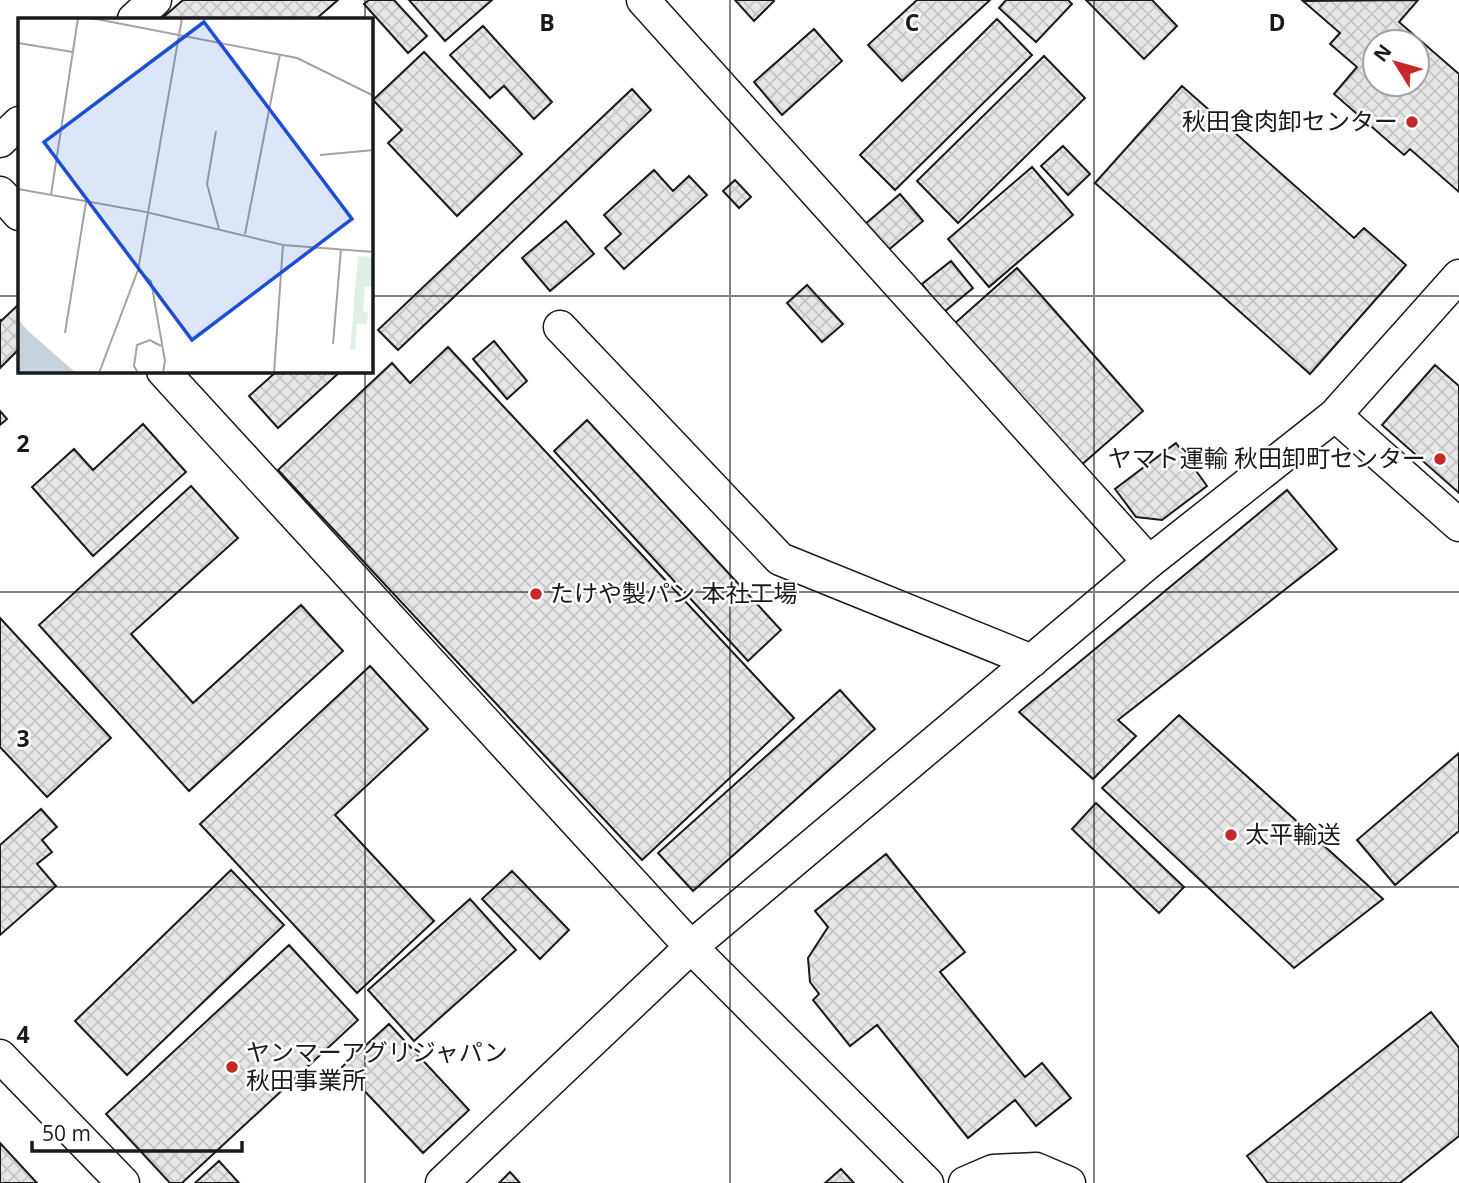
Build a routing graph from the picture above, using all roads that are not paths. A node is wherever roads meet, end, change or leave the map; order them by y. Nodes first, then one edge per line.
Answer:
1 (155, 0) edge
2 (643, 0) edge
3 (135, 18) edge
4 (18, 124) edge
5 (0, 141) edge
6 (0, 193) edge
7 (18, 213) edge
8 (1459, 276) edge
9 (560, 327) dead end
10 (165, 373) edge
11 (1335, 415) junction
12 (1459, 525) edge
13 (1149, 562) junction
14 (1032, 661) junction
15 (691, 947) junction
16 (0, 1056) edge
17 (123, 1183) edge
18 (442, 1183) edge
19 (927, 1183) edge
20 (965, 1183) edge
21 (1069, 1183) edge

1 - 3 street
2 - 13 street
4 - 5 street
6 - 7 street
8 - 11 street
9 - 14 street
10 - 15 street
11 - 12 street
11 - 13 street
13 - 14 street
14 - 15 street
15 - 18 street
15 - 19 street
16 - 17 street
20 - 21 street

